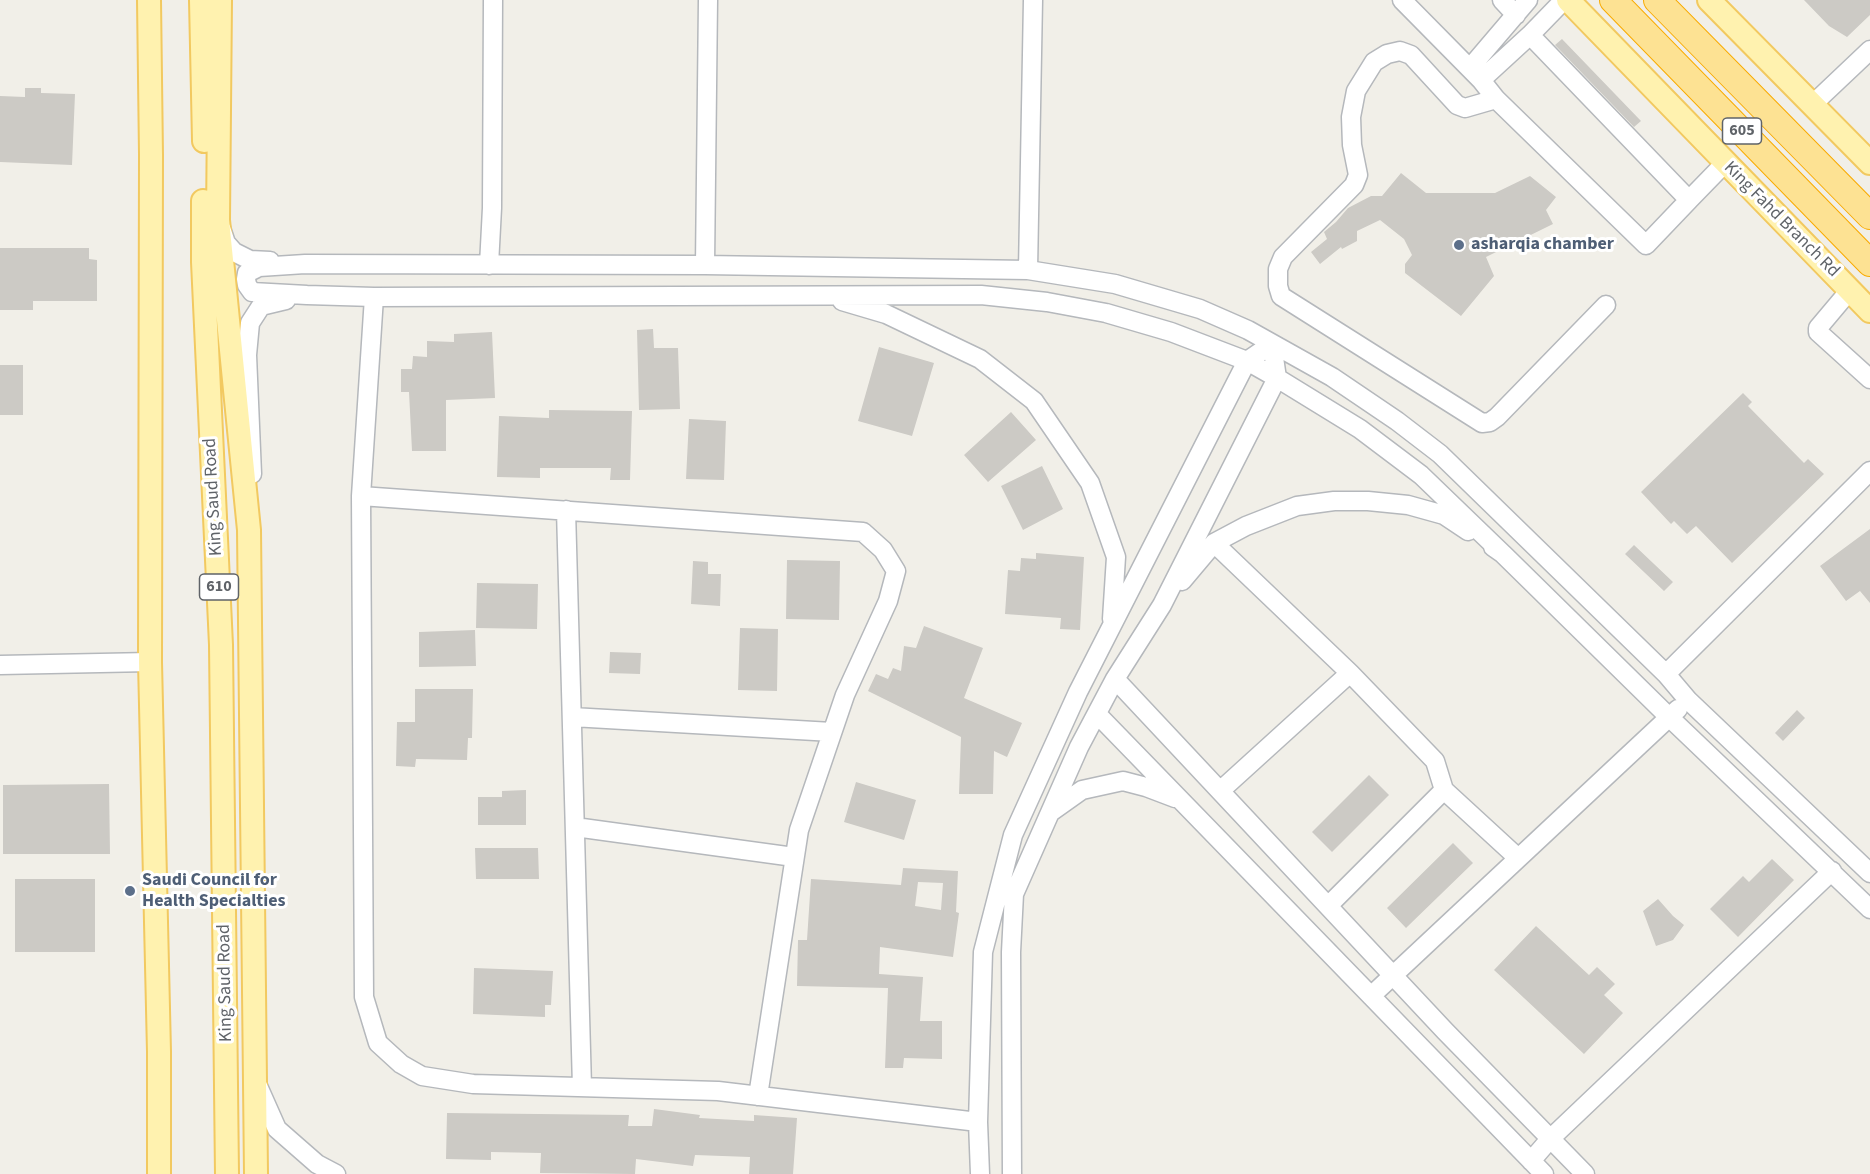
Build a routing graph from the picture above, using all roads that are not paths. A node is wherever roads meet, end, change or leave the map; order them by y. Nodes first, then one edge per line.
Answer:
1 (149, 0) edge
2 (201, 0) edge
3 (209, 0) edge
4 (220, 0) edge
5 (493, 0) edge
6 (708, 0) edge
7 (1033, 0) edge
8 (1402, 0) edge
9 (1502, 0) edge
10 (1566, 0) edge
11 (1613, 0) edge
12 (1657, 0) edge
13 (1708, 0) edge
14 (1522, 7) edge
15 (1530, 35) junction
16 (1870, 50) edge
17 (1475, 74) junction
18 (219, 81) junction
19 (1496, 99) junction
20 (1813, 105) junction
21 (1870, 163) edge
22 (1725, 164) junction
23 (1689, 200) junction
24 (1870, 216) edge
25 (218, 220) junction
26 (1870, 262) edge
27 (305, 264) junction
28 (489, 265) junction
29 (705, 265) junction
30 (1028, 270) junction
31 (1850, 290) junction
32 (307, 295) junction
33 (823, 295) junction
34 (374, 297) junction
35 (1606, 304) dead end
36 (1870, 311) edge
37 (1272, 344) junction
38 (1247, 361) junction
39 (1277, 378) junction
40 (1870, 379) edge
41 (1870, 471) edge
42 (361, 496) junction
43 (566, 510) junction
44 (249, 530) junction
45 (1214, 543) junction
46 (1503, 554) junction
47 (1162, 605) junction
48 (1111, 626) junction
49 (150, 662) junction
50 (0, 665) edge
51 (1350, 673) junction
52 (1666, 674) junction
53 (1115, 679) junction
54 (1688, 700) junction
55 (1097, 714) junction
56 (572, 717) junction
57 (1669, 717) junction
58 (832, 732) junction
59 (1220, 790) junction
60 (1444, 790) junction
61 (1181, 801) junction
62 (1049, 813) junction
63 (575, 827) junction
64 (794, 857) junction
65 (1518, 858) junction
66 (1832, 871) junction
67 (1870, 873) edge
68 (1328, 906) junction
69 (1870, 909) edge
70 (1394, 975) junction
71 (1371, 996) junction
72 (256, 1082) junction
73 (582, 1087) junction
74 (758, 1096) junction
75 (978, 1122) junction
76 (1550, 1139) junction
77 (1537, 1168) edge
78 (159, 1174) edge
79 (227, 1174) edge
80 (256, 1174) edge
81 (336, 1174) edge
82 (980, 1174) edge
83 (1012, 1174) edge
84 (1585, 1174) edge

1 - 49 main road
2 - 79 main road, King Saud Road / 610
3 - 18 main road
4 - 18 main road
5 - 28 street
6 - 29 street
7 - 30 street
8 - 17 street
9 - 14 street
10 - 15 street
10 - 22 main road, King Fahd Branch Rd
11 - 26 highway, 605
12 - 24 highway, 605
13 - 20 main road
14 - 17 street
15 - 17 street
15 - 23 street
16 - 20 street
17 - 19 street
18 - 25 main road
19 - 23 street
19 - 35 street
20 - 21 main road
22 - 23 street
22 - 31 main road, King Fahd Branch Rd
25 - 27 street
25 - 44 main road
27 - 28 street
27 - 32 street
28 - 29 street
29 - 30 street
30 - 37 street
31 - 36 main road, King Fahd Branch Rd
31 - 40 street
32 - 34 street
32 - 44 street
33 - 34 street
33 - 38 street
33 - 48 street
34 - 42 street
37 - 38 street
37 - 39 street
37 - 52 street
38 - 39 street
38 - 48 street
39 - 46 street
39 - 47 street
41 - 52 street
42 - 43 street
42 - 73 street
43 - 56 street
43 - 58 street
44 - 72 main road
45 - 46 street
45 - 47 street
45 - 51 street
46 - 57 street
47 - 53 street
48 - 75 street
49 - 50 street
49 - 78 main road
51 - 59 street
51 - 60 street
52 - 54 street
53 - 55 street
53 - 59 street
54 - 57 street
54 - 67 street
55 - 61 street
55 - 62 street
56 - 58 street
56 - 63 street
57 - 65 street
57 - 66 street
58 - 64 street
59 - 68 street
60 - 65 street
60 - 68 street
61 - 62 street
61 - 71 street
62 - 83 street
63 - 64 street
63 - 73 street
64 - 74 street
65 - 70 street
66 - 69 street
66 - 76 street
68 - 70 street
70 - 71 street
70 - 76 street
71 - 77 street
72 - 80 main road
72 - 81 street
73 - 74 street
74 - 75 street
75 - 82 street
76 - 77 street
76 - 84 street

